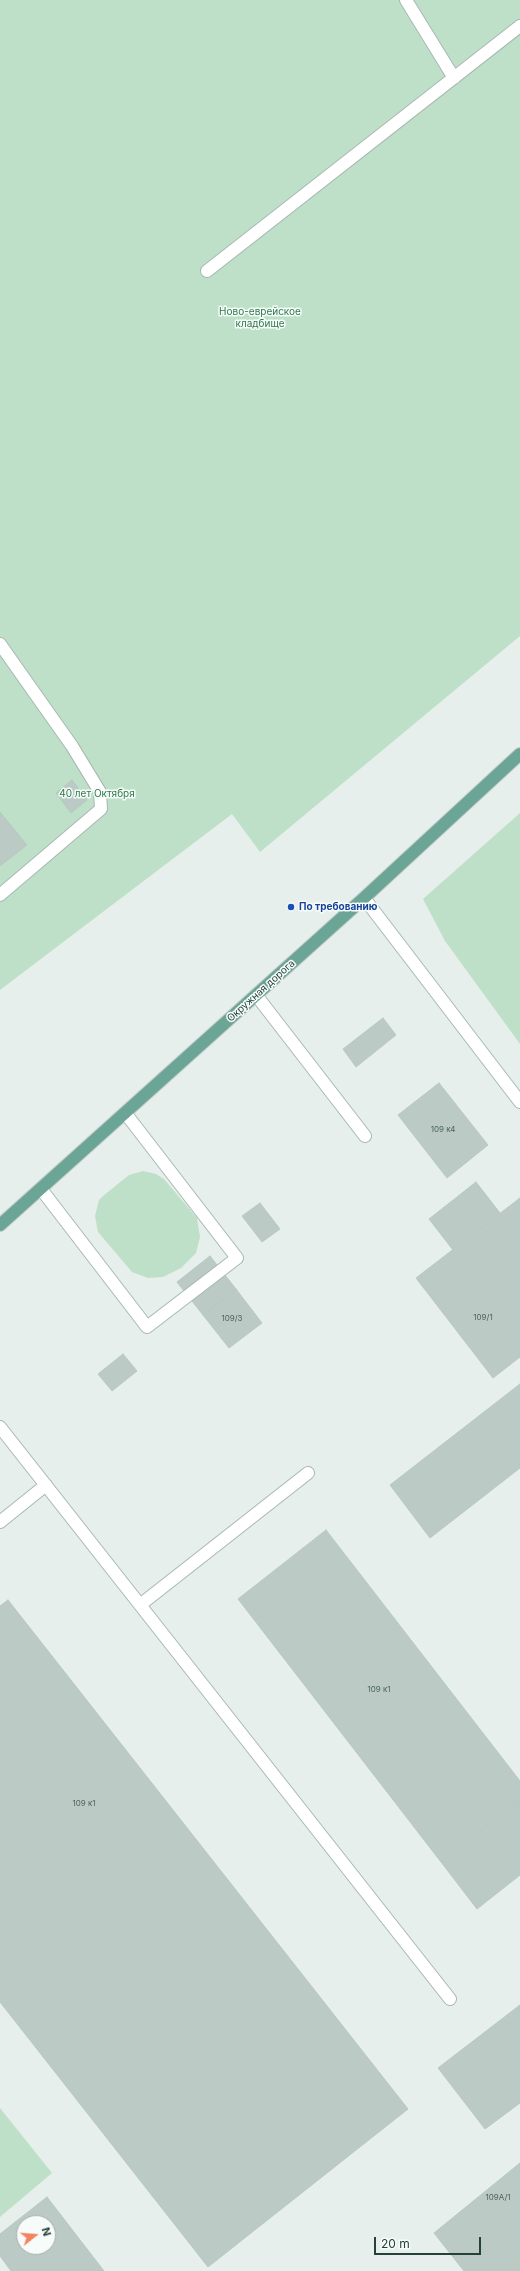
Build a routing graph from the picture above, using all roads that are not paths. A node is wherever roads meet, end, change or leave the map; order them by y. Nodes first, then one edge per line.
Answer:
1 (406, 0) edge
2 (520, 26) edge
3 (454, 78) junction
4 (207, 271) dead end
5 (0, 644) edge
6 (520, 754) edge
7 (0, 895) edge
8 (364, 898) junction
9 (256, 995) junction
10 (520, 1102) edge
11 (126, 1114) junction
12 (365, 1136) dead end
13 (40, 1189) junction
14 (0, 1225) edge
15 (0, 1427) edge
16 (308, 1473) dead end
17 (46, 1486) junction
18 (0, 1522) edge
19 (140, 1605) junction
20 (450, 1999) dead end

1 - 3 street
2 - 3 street
3 - 4 street
5 - 7 street
6 - 8 main road, Окружная дорога
8 - 9 main road, Окружная дорога
8 - 10 street
9 - 11 main road, Окружная дорога
9 - 12 street
11 - 13 main road, Окружная дорога
11 - 13 street
13 - 14 main road, Окружная дорога
15 - 17 street
16 - 19 street
17 - 18 street
17 - 19 street
19 - 20 street

